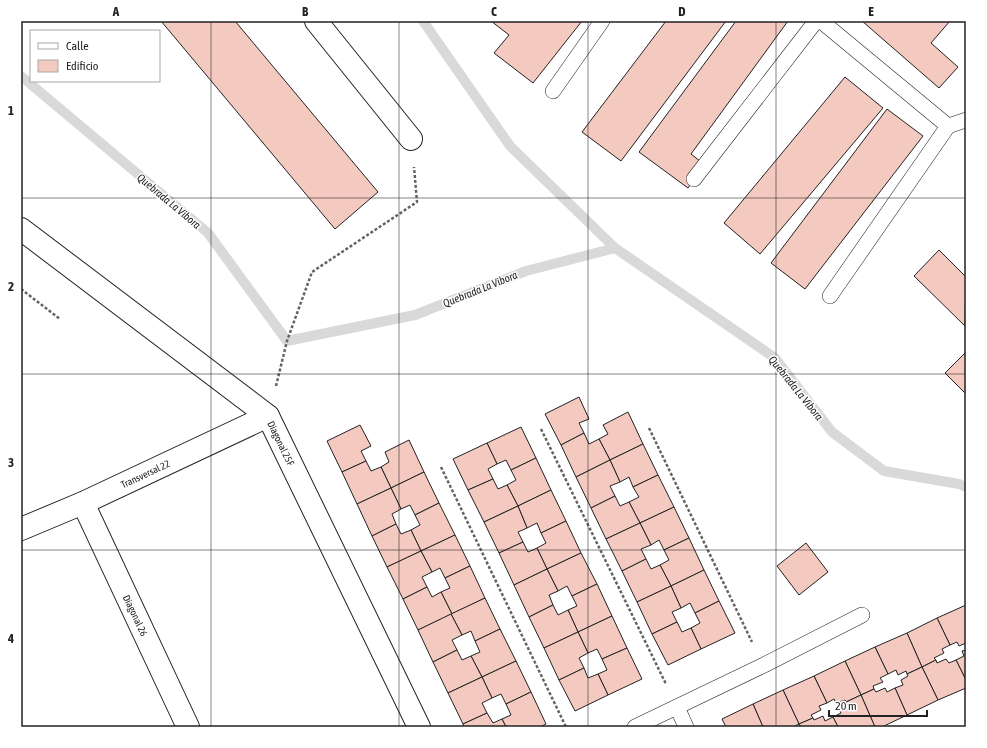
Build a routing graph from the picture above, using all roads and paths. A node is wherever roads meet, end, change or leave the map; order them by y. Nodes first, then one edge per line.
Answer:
1 (316, 21) edge
2 (602, 21) edge
3 (816, 21) edge
4 (821, 21) edge
5 (553, 91) dead end
6 (966, 120) edge
7 (948, 126) junction
8 (412, 139) joint
9 (694, 179) dead end
10 (21, 229) edge
11 (21, 289) edge
12 (830, 296) dead end
13 (60, 319) dead end
14 (268, 416) junction
15 (649, 428) dead end
16 (541, 429) dead end
17 (441, 467) dead end
18 (83, 503) junction
19 (21, 528) edge
20 (862, 615) dead end
21 (764, 665) junction
22 (677, 707) junction
23 (188, 727) edge
24 (418, 727) edge
25 (566, 727) edge
26 (635, 727) edge
27 (686, 727) edge

1 - 8 street
2 - 5 lane
3 - 9 lane
4 - 7 lane
6 - 7 lane
7 - 12 lane
8 - 14 path
10 - 14 street, Diagonal 25F
11 - 13 path
14 - 18 street, Transversal 22
14 - 24 street, Diagonal 25F
15 - 21 path
16 - 22 path
17 - 25 path
18 - 19 street, Transversal 22
18 - 23 street, Diagonal 26
20 - 21 lane
21 - 22 lane
22 - 26 lane
22 - 27 lane

